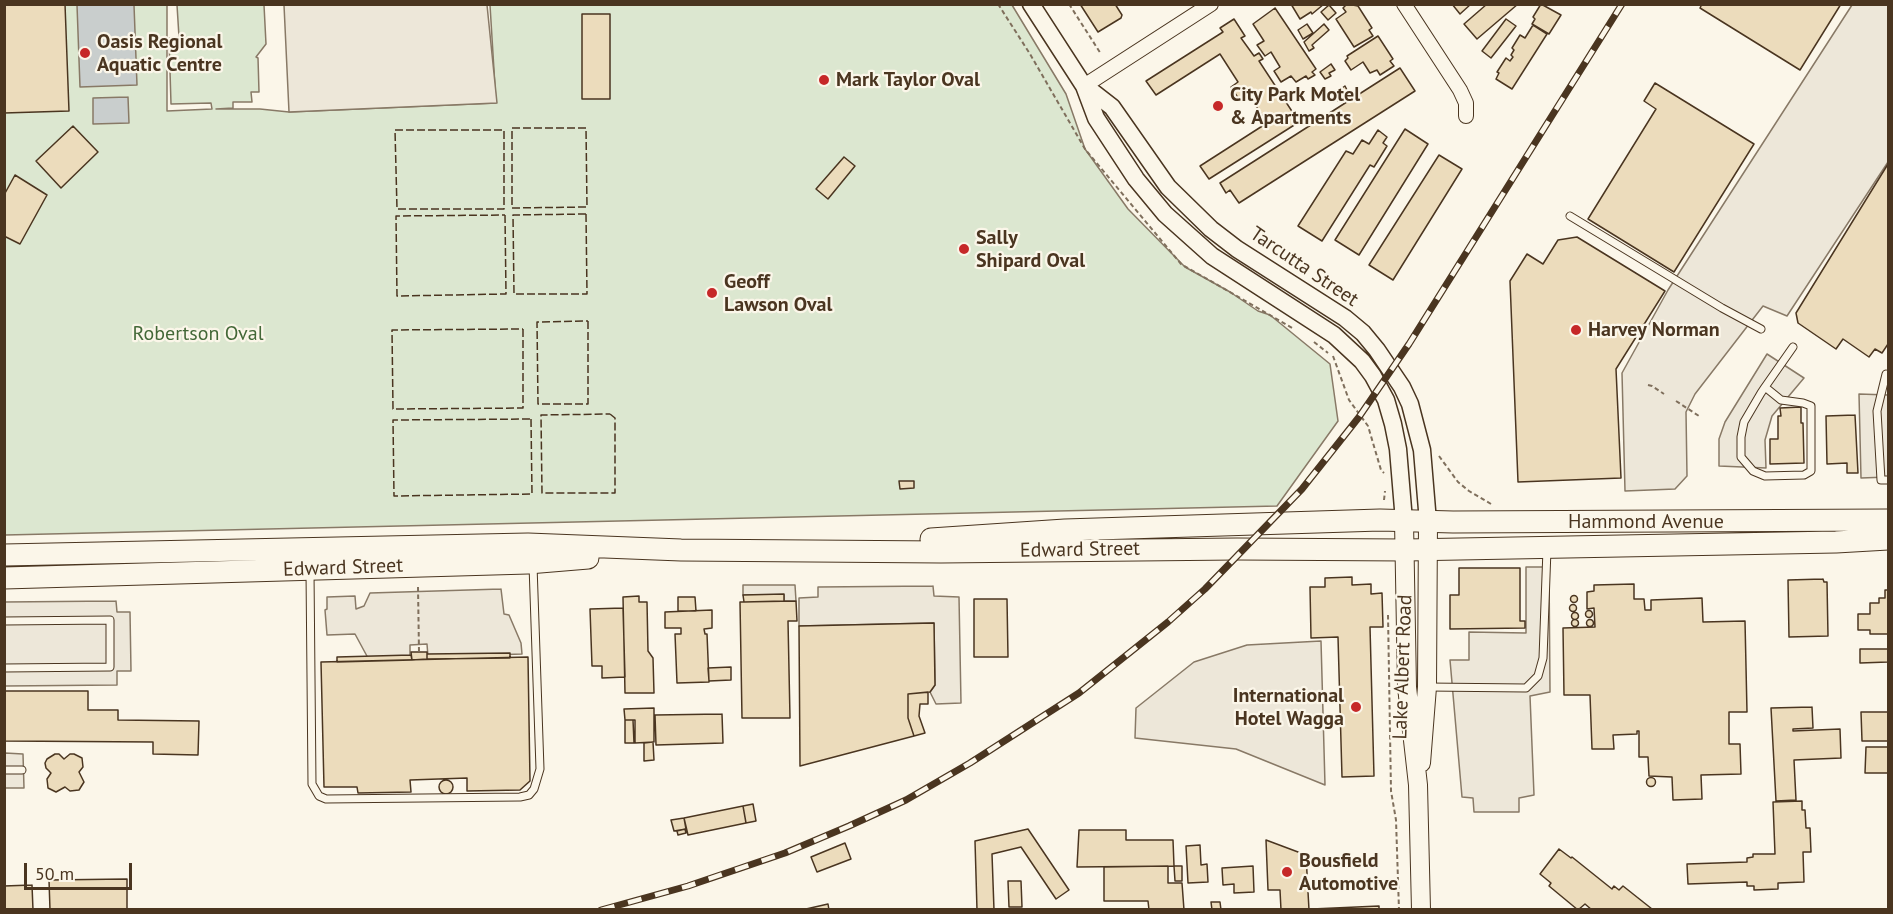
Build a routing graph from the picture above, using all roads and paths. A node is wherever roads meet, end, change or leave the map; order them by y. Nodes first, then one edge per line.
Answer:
1 (1031, 4) edge
2 (1069, 4) edge
3 (1211, 4) edge
4 (1404, 4) edge
5 (1101, 54) dead end
6 (1084, 86) junction
7 (1466, 116) dead end
8 (1135, 141) junction
9 (1118, 153) junction
10 (1153, 166) junction
11 (1136, 179) junction
12 (1570, 216) dead end
13 (1761, 329) dead end
14 (1793, 347) dead end
15 (1333, 356) dead end
16 (1340, 361) dead end
17 (1886, 374) dead end
18 (1647, 385) dead end
19 (1765, 387) junction
20 (1664, 394) dead end
21 (1676, 401) dead end
22 (1879, 403) junction
23 (1888, 404) edge
24 (1699, 416) dead end
25 (1439, 456) dead end
26 (1384, 463) dead end
27 (1385, 474) dead end
28 (1888, 480) edge
29 (1494, 506) dead end
30 (1888, 520) edge
31 (1404, 521) junction
32 (1428, 522) junction
33 (1888, 539) edge
34 (1547, 547) junction
35 (1429, 549) junction
36 (681, 550) junction
37 (754, 550) junction
38 (1406, 550) junction
39 (4, 555) edge
40 (309, 559) junction
41 (533, 562) junction
42 (4, 578) edge
43 (418, 587) dead end
44 (1388, 612) dead end
45 (4, 621) edge
46 (419, 652) dead end
47 (4, 668) edge
48 (1427, 687) junction
49 (4, 770) edge
50 (22, 770) dead end
51 (1418, 785) junction
52 (1399, 909) edge
53 (1421, 909) edge

1 - 6 street, Tarcutta Street
2 - 5 path
3 - 6 street
4 - 7 street
6 - 8 street, Tarcutta Street
6 - 9 street, Tarcutta Street
8 - 9 street
8 - 10 street, Tarcutta Street
9 - 11 street, Tarcutta Street
10 - 11 street
10 - 32 street, Tarcutta Street
11 - 31 street, Tarcutta Street
12 - 13 lane
14 - 19 lane
15 - 16 path
17 - 22 lane
18 - 20 path
19 - 19 lane
21 - 24 path
22 - 23 lane
22 - 28 lane
25 - 29 path
26 - 27 path
30 - 32 highway, Hammond Avenue
31 - 32 highway, Hammond Avenue
31 - 37 highway, Edward Street
31 - 38 main road, Lake Albert Road
32 - 35 main road, Lake Albert Road
33 - 34 highway, Hammond Avenue
34 - 35 highway, Hammond Avenue
34 - 48 lane
35 - 38 highway, Hammond Avenue
35 - 48 main road, Lake Albert Road
36 - 37 highway, Edward Street
36 - 40 highway, Edward Street
36 - 41 highway, Edward Street
37 - 38 highway, Edward Street
38 - 51 main road, Lake Albert Road
39 - 40 highway, Edward Street
40 - 41 highway, Edward Street
40 - 41 lane
40 - 42 highway, Edward Street
43 - 46 path
44 - 52 path
45 - 47 lane
48 - 51 main road, Lake Albert Road
49 - 50 lane
51 - 53 main road, Lake Albert Road

